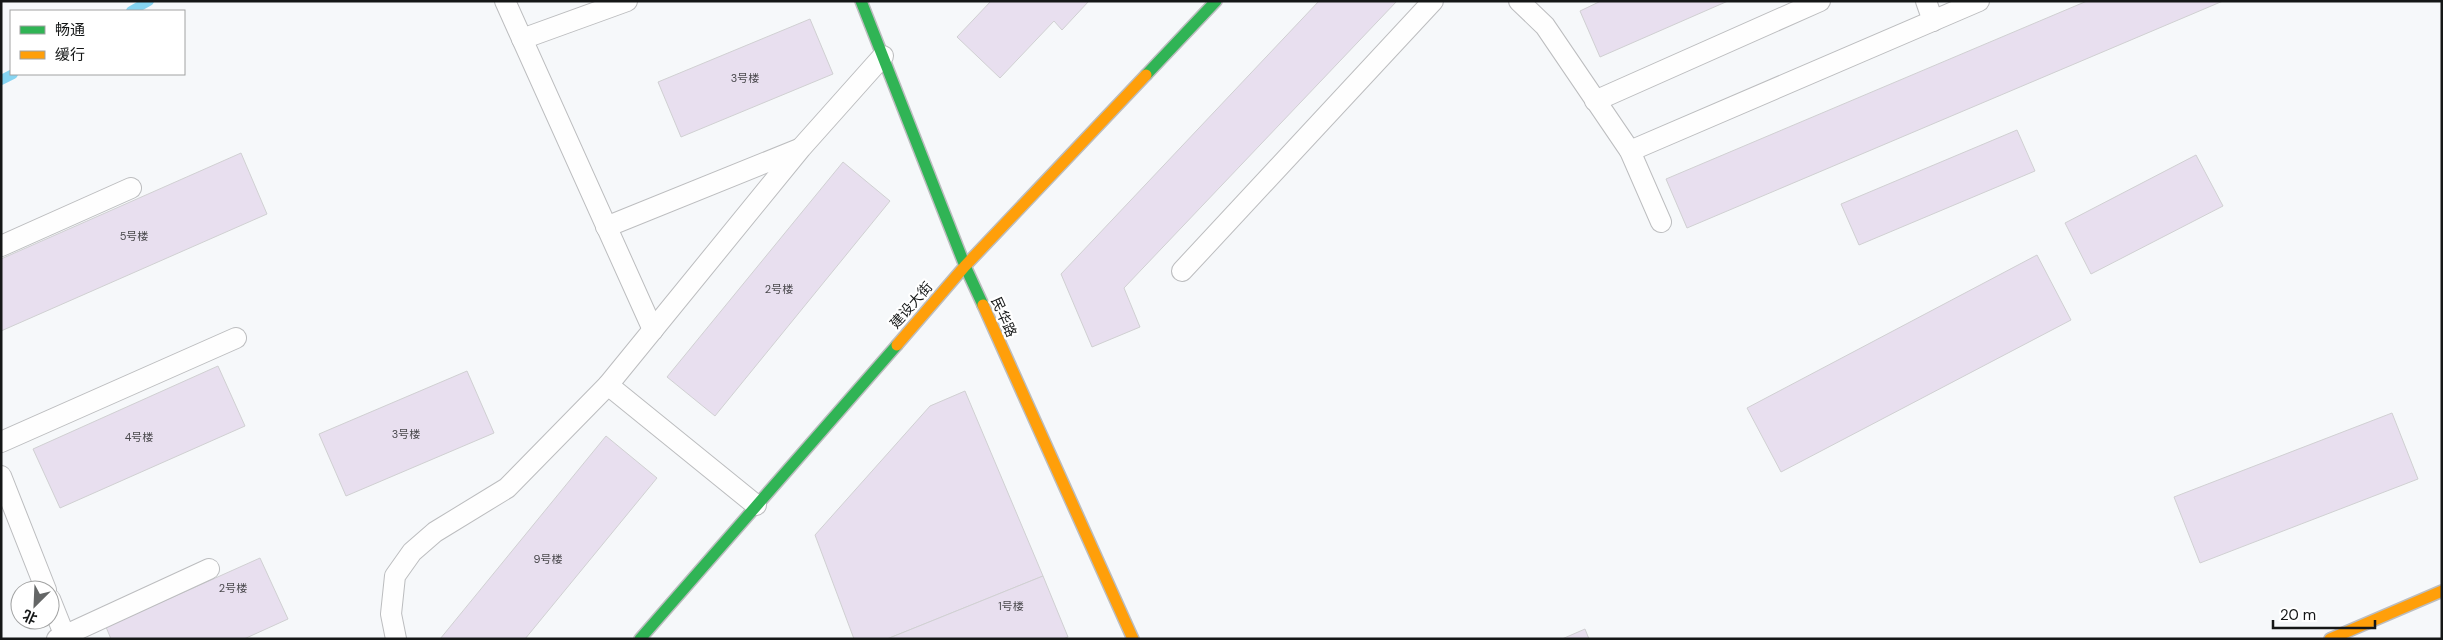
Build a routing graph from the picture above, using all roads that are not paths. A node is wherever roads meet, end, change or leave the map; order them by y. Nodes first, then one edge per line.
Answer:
1 (505, 1) edge
2 (626, 1) edge
3 (861, 1) edge
4 (1216, 1) edge
5 (1433, 1) edge
6 (1519, 1) edge
7 (1820, 1) edge
8 (1926, 1) edge
9 (1979, 1) edge
10 (1933, 21) junction
11 (522, 39) junction
12 (883, 56) junction
13 (1595, 101) junction
14 (801, 148) junction
15 (1630, 151) junction
16 (131, 188) dead end
17 (1661, 222) dead end
18 (606, 227) junction
19 (1, 246) edge
20 (965, 266) junction
21 (1182, 271) dead end
22 (653, 330) junction
23 (236, 338) dead end
24 (608, 385) junction
25 (1, 442) edge
26 (1, 476) edge
27 (756, 505) junction
28 (209, 569) dead end
29 (42, 580) edge
30 (2442, 591) edge
31 (62, 638) edge
32 (396, 639) edge
33 (640, 639) edge
34 (1133, 639) edge
35 (2330, 639) edge

1 - 11 lane
2 - 11 lane
3 - 12 street, 民华路
4 - 20 street, 建设大街
5 - 21 lane
6 - 13 lane
7 - 13 lane
8 - 10 lane
9 - 10 lane
10 - 15 lane
11 - 18 lane
12 - 14 lane
12 - 20 street, 民华路
13 - 15 lane
14 - 18 lane
14 - 22 lane
15 - 17 lane
16 - 19 lane
18 - 22 lane
20 - 27 street, 建设大街
20 - 34 street, 民华路
22 - 24 lane
23 - 25 lane
24 - 27 lane
24 - 32 lane
26 - 29 lane
27 - 33 street, 建设大街
28 - 31 lane
30 - 35 street

